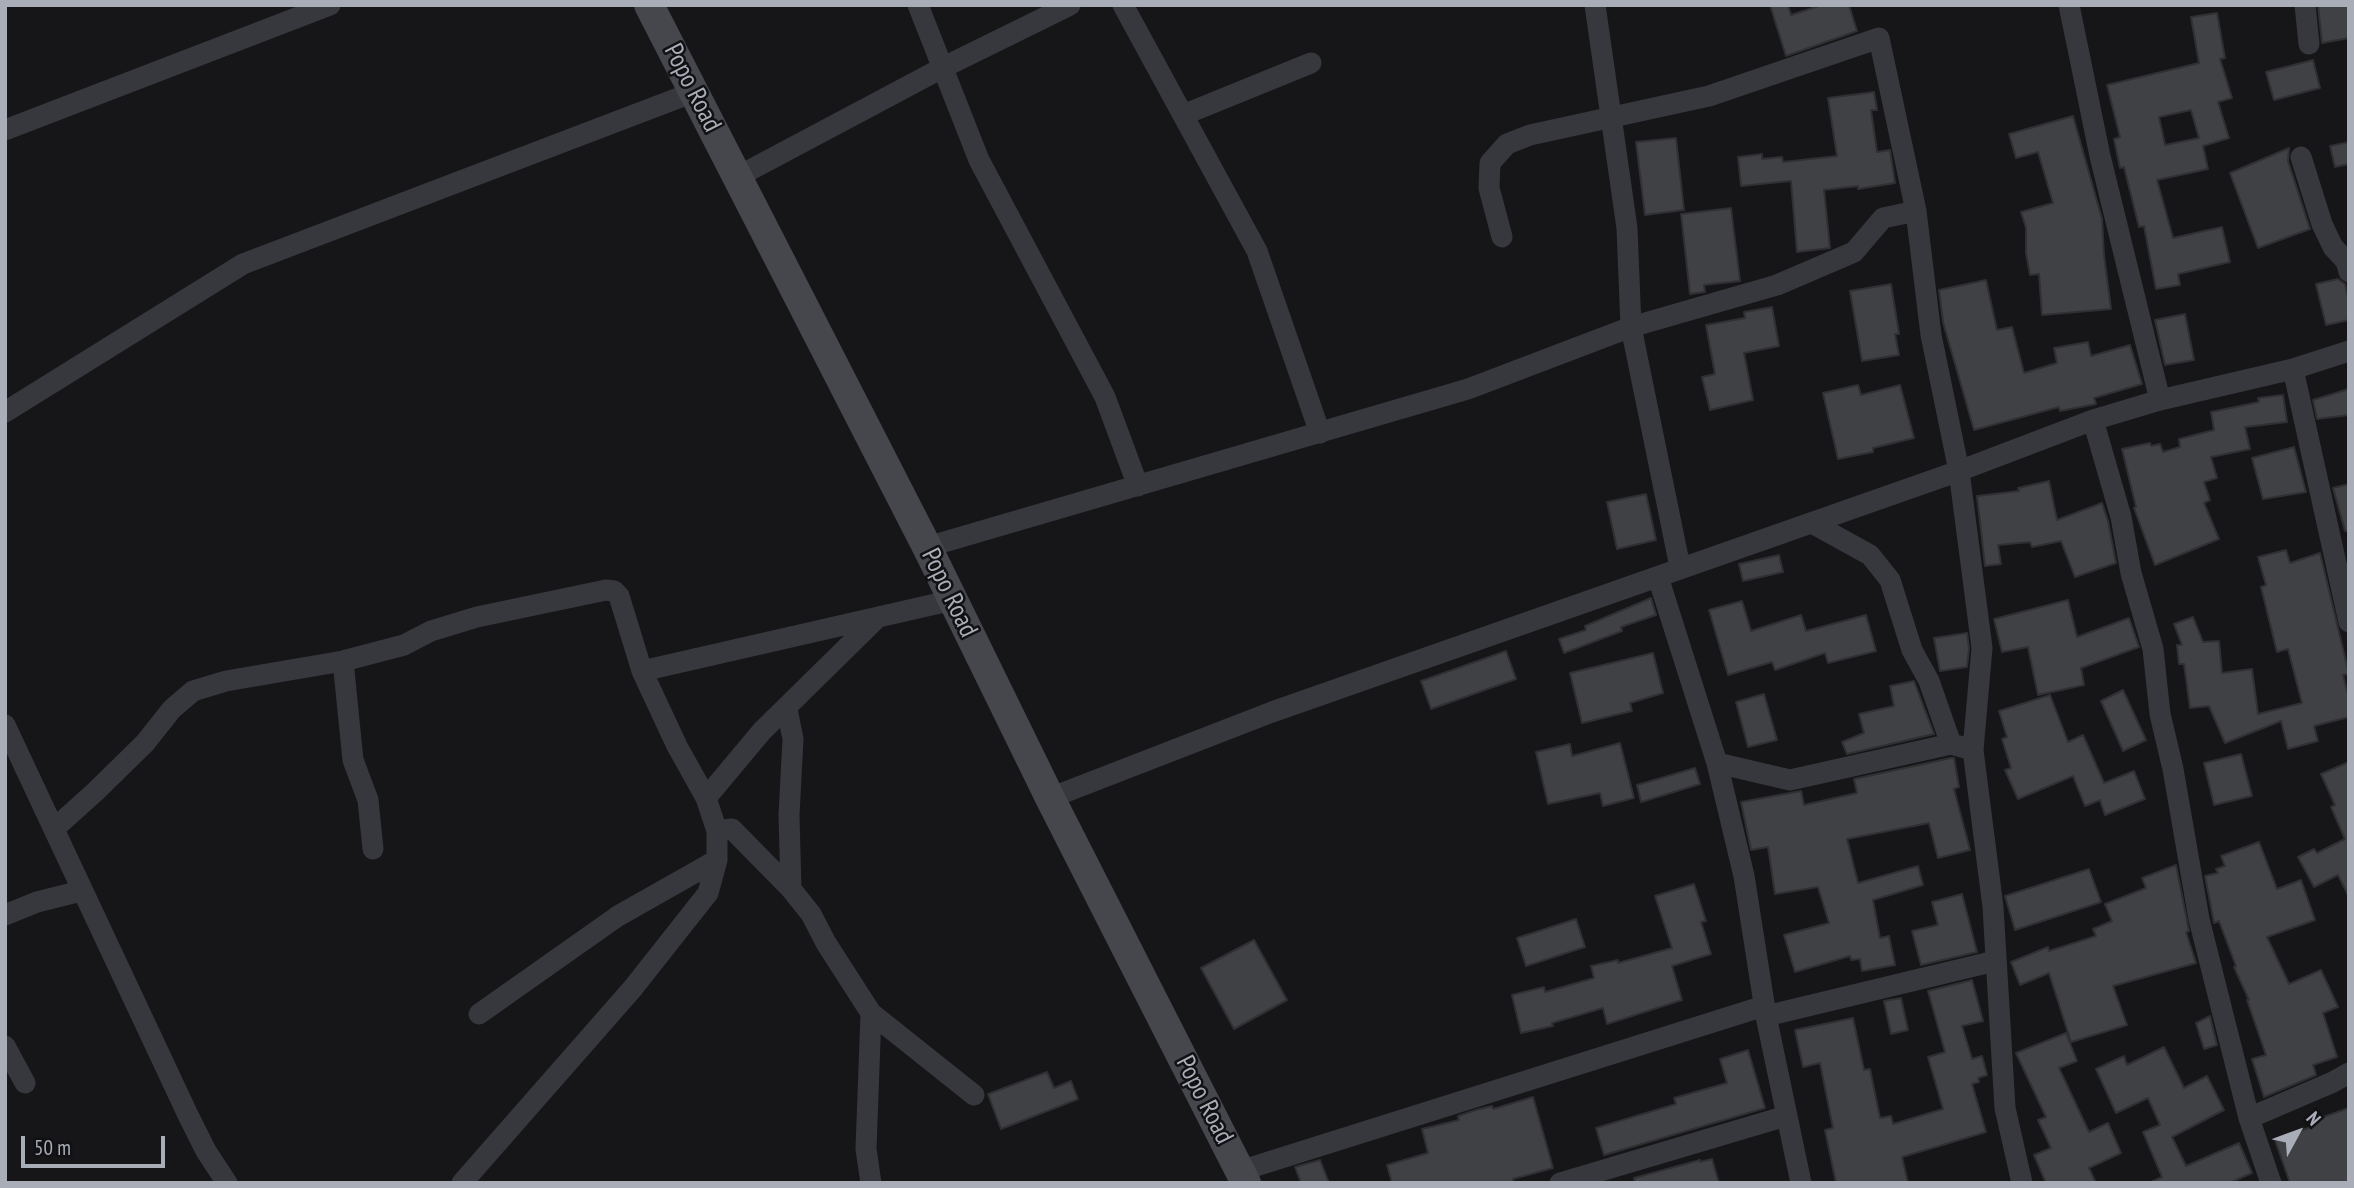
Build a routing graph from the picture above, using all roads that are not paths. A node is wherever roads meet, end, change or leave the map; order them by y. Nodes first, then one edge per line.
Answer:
1 (330, 5) edge
2 (649, 5) edge
3 (918, 5) edge
4 (1070, 5) edge
5 (1123, 5) edge
6 (1595, 5) edge
7 (2069, 5) edge
8 (2305, 5) edge
9 (2309, 44) dead end
10 (1311, 63) dead end
11 (942, 68) junction
12 (694, 92) junction
13 (1183, 115) junction
14 (1610, 116) junction
15 (5, 130) edge
16 (2301, 157) dead end
17 (737, 177) junction
18 (1916, 211) junction
19 (1502, 237) dead end
20 (2349, 271) edge
21 (1631, 327) junction
22 (2349, 351) edge
23 (2293, 369) junction
24 (2160, 400) junction
25 (5, 412) edge
26 (2092, 420) junction
27 (1320, 433) junction
28 (1959, 471) junction
29 (1138, 486) junction
30 (1812, 523) junction
31 (927, 547) junction
32 (1680, 568) junction
33 (1658, 577) junction
34 (953, 600) junction
35 (878, 617) junction
36 (2349, 622) edge
37 (343, 661) junction
38 (642, 671) junction
39 (787, 709) junction
40 (5, 725) edge
41 (1951, 744) junction
42 (1973, 750) junction
43 (1717, 762) junction
44 (706, 798) junction
45 (1051, 798) junction
46 (55, 828) junction
47 (717, 831) junction
48 (373, 849) dead end
49 (717, 860) junction
50 (791, 889) junction
51 (81, 891) junction
52 (5, 915) edge
53 (1995, 961) junction
54 (1765, 1011) junction
55 (871, 1013) junction
56 (479, 1014) dead end
57 (5, 1046) edge
58 (2349, 1073) edge
59 (25, 1083) dead end
60 (974, 1096) dead end
61 (1786, 1116) junction
62 (2249, 1118) junction
63 (1243, 1177) edge
64 (228, 1183) edge
65 (462, 1183) edge
66 (871, 1183) edge
67 (1560, 1183) edge
68 (1801, 1183) edge
69 (2022, 1183) edge
70 (2271, 1183) edge

1 - 15 street
2 - 12 main road, Popo Road
3 - 11 street
4 - 11 street
5 - 13 street
6 - 14 street
7 - 24 street
8 - 9 street
10 - 13 street
11 - 17 street
11 - 29 street
12 - 17 main road, Popo Road
12 - 25 street
13 - 27 street
14 - 18 street
14 - 19 street
14 - 21 street
16 - 20 street
17 - 31 main road, Popo Road
18 - 21 street
18 - 28 street
21 - 27 street
21 - 32 street
22 - 23 street
23 - 24 street
23 - 36 street
24 - 26 street
26 - 28 street
26 - 62 street
27 - 29 street
28 - 30 street
28 - 42 street
29 - 31 street
30 - 32 street
30 - 41 street
31 - 34 main road, Popo Road
32 - 33 street
33 - 43 street
33 - 45 street
34 - 35 street
34 - 45 main road, Popo Road
35 - 38 street
35 - 39 street
37 - 38 street
37 - 46 street
37 - 48 street
38 - 44 street
39 - 44 street
39 - 50 street
40 - 46 street
41 - 42 street
41 - 43 street
42 - 53 street
43 - 54 street
44 - 47 street
45 - 63 main road, Popo Road
46 - 51 street
47 - 49 street
47 - 50 street
49 - 56 street
49 - 65 street
50 - 55 street
51 - 52 street
51 - 64 street
53 - 54 street
53 - 69 street
54 - 61 street
54 - 63 street
55 - 60 street
55 - 66 street
57 - 59 street
58 - 62 street
61 - 67 street
61 - 68 street
62 - 70 street

